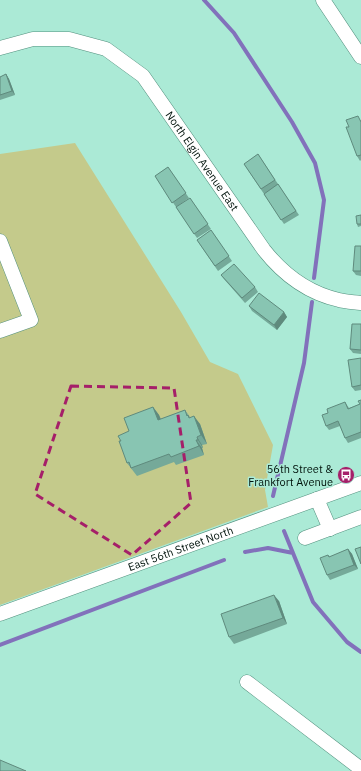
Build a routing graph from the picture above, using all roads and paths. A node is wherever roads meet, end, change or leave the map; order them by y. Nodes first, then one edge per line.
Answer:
1 (323, 0) edge
2 (0, 48) edge
3 (361, 57) edge
4 (0, 241) edge
5 (361, 303) edge
6 (0, 332) edge
7 (361, 483) edge
8 (318, 499) junction
9 (361, 518) edge
10 (330, 529) junction
11 (305, 538) dead end
12 (0, 614) edge
13 (247, 682) dead end
14 (361, 769) edge

1 - 3 street
2 - 5 street, North Elgin Avenue East
4 - 6 street
7 - 8 street, East 56th Street North
8 - 10 street
8 - 12 street, East 56th Street North
9 - 10 street
10 - 11 street
13 - 14 street

